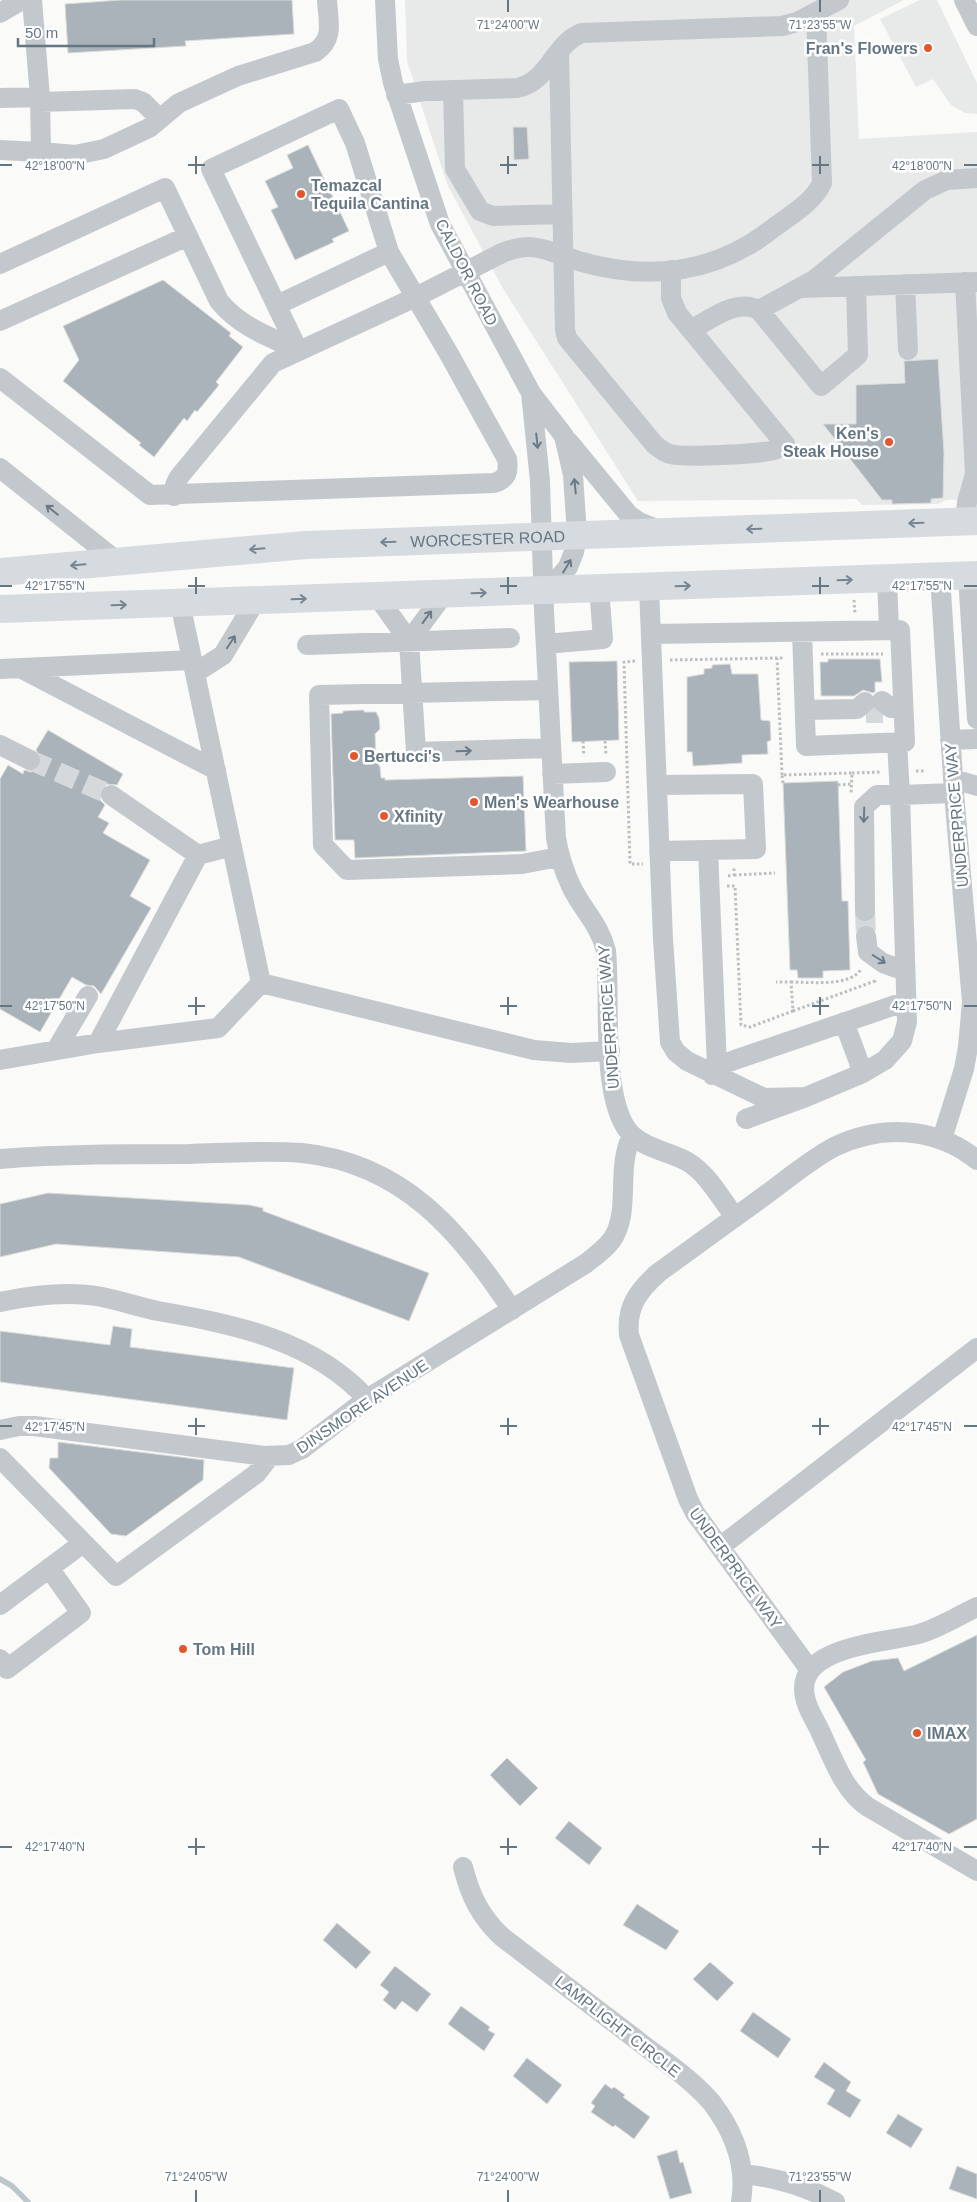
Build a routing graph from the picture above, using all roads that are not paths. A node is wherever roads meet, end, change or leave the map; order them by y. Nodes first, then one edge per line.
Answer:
1 (22, 0) edge
2 (32, 0) edge
3 (327, 0) edge
4 (385, 0) edge
5 (839, 0) edge
6 (964, 0) edge
7 (0, 13) edge
8 (816, 13) junction
9 (977, 26) edge
10 (559, 52) junction
11 (453, 90) junction
12 (396, 95) junction
13 (0, 98) edge
14 (40, 99) junction
15 (160, 119) junction
16 (0, 150) edge
17 (41, 152) junction
18 (977, 178) edge
19 (562, 214) junction
20 (188, 236) junction
21 (389, 252) junction
22 (563, 255) junction
23 (0, 264) edge
24 (671, 270) junction
25 (465, 272) junction
26 (971, 282) edge
27 (905, 284) junction
28 (856, 286) junction
29 (802, 288) junction
30 (416, 297) junction
31 (277, 305) junction
32 (759, 310) junction
33 (0, 321) edge
34 (691, 330) junction
35 (298, 350) junction
36 (908, 350) dead end
37 (0, 378) edge
38 (531, 393) junction
39 (564, 436) junction
40 (0, 468) edge
41 (976, 474) edge
42 (174, 496) junction
43 (971, 521) edge
44 (666, 532) junction
45 (577, 534) junction
46 (541, 536) junction
47 (118, 562) junction
48 (0, 572) edge
49 (973, 575) edge
50 (940, 576) junction
51 (886, 579) junction
52 (649, 587) junction
53 (599, 588) junction
54 (543, 590) junction
55 (444, 594) junction
56 (377, 596) junction
57 (256, 600) junction
58 (180, 603) junction
59 (0, 609) edge
60 (889, 630) junction
61 (802, 632) junction
62 (651, 634) junction
63 (510, 638) dead end
64 (410, 641) junction
65 (546, 644) junction
66 (307, 645) dead end
67 (194, 666) junction
68 (20, 668) junction
69 (0, 669) edge
70 (548, 690) junction
71 (412, 692) junction
72 (878, 708) junction
73 (805, 710) junction
74 (977, 719) edge
75 (977, 739) edge
76 (950, 740) junction
77 (897, 742) junction
78 (0, 746) edge
79 (551, 748) junction
80 (30, 760) tunnel mouth
81 (216, 770) junction
82 (606, 772) dead end
83 (552, 774) junction
84 (657, 785) junction
85 (953, 786) junction
86 (977, 786) edge
87 (111, 795) tunnel mouth
88 (900, 795) junction
89 (232, 846) junction
90 (708, 850) junction
91 (198, 855) junction
92 (559, 857) junction
93 (654, 858) junction
94 (865, 911) tunnel mouth
95 (866, 936) tunnel mouth
96 (905, 971) junction
97 (261, 983) junction
98 (88, 996) dead end
99 (906, 1002) junction
100 (844, 1022) junction
101 (974, 1023) edge
102 (98, 1043) junction
103 (56, 1050) junction
104 (610, 1051) junction
105 (0, 1060) edge
106 (714, 1070) junction
107 (863, 1073) junction
108 (806, 1097) junction
109 (746, 1119) dead end
110 (632, 1136) junction
111 (942, 1139) junction
112 (0, 1159) edge
113 (977, 1160) edge
114 (735, 1217) junction
115 (0, 1302) edge
116 (512, 1310) junction
117 (977, 1348) edge
118 (368, 1399) junction
119 (0, 1430) edge
120 (270, 1456) junction
121 (0, 1458) edge
122 (83, 1543) junction
123 (720, 1548) junction
124 (49, 1568) junction
125 (0, 1605) edge
126 (977, 1607) edge
127 (0, 1659) edge
128 (810, 1670) junction
129 (463, 1867) dead end
130 (977, 1871) edge
131 (742, 2174) junction
132 (741, 2202) edge
133 (835, 2202) edge

1 - 7 street
2 - 14 street
3 - 15 street
4 - 12 street, CALDOR ROAD
5 - 8 street
6 - 9 street
8 - 10 street
8 - 24 street
10 - 11 street
10 - 19 street
11 - 12 street
11 - 19 street
12 - 25 street, CALDOR ROAD
13 - 14 street
14 - 15 street
14 - 17 street
15 - 17 street
16 - 17 street
18 - 29 street
19 - 22 street
20 - 23 street
20 - 33 street
20 - 35 street
21 - 30 street
21 - 31 street
21 - 31 street
22 - 24 street
22 - 25 street
22 - 34 street
24 - 34 street
25 - 30 street
25 - 38 street, CALDOR ROAD
26 - 27 street
26 - 41 street
27 - 28 street
27 - 36 street
28 - 29 street
28 - 32 street
29 - 32 street
30 - 35 street
30 - 42 street
31 - 35 street
32 - 34 street
35 - 42 street
37 - 42 street
38 - 39 street, CALDOR ROAD
38 -> 46 street, CALDOR ROAD
39 - 44 street
45 -> 39 street, CALDOR ROAD
47 -> 40 street
41 - 43 street
43 -> 44 highway, WORCESTER ROAD
44 - 45 highway, WORCESTER ROAD
45 - 46 highway, WORCESTER ROAD
54 -> 45 street, CALDOR ROAD
46 -> 47 highway, WORCESTER ROAD
46 - 54 street, CALDOR ROAD
47 -> 48 highway, WORCESTER ROAD
49 - 50 highway
49 - 74 street
50 - 51 highway
50 - 76 street, UNDERPRICE WAY
52 -> 51 highway
51 - 60 street
52 - 53 highway
52 - 62 street
53 - 54 highway
53 - 65 street
55 -> 54 highway
54 - 65 street, UNDERPRICE WAY
55 - 56 highway
64 -> 55 street
57 -> 56 highway
56 - 64 street
57 - 58 highway
67 -> 57 street
59 -> 58 highway
58 - 67 street
60 - 61 street
60 - 72 street
61 - 62 street
61 - 73 street
62 - 84 street
63 - 64 street
64 - 66 street
64 - 71 street
65 - 70 street, UNDERPRICE WAY
67 - 68 street
67 - 81 street
68 - 69 street
68 - 81 street
70 - 71 street
70 - 79 street, UNDERPRICE WAY
71 -> 79 street
71 - 92 street
72 - 73 street
72 - 77 street
73 - 77 street
75 - 76 street
76 - 85 street, UNDERPRICE WAY
77 - 88 street
78 - 80 street
79 - 83 street, UNDERPRICE WAY
81 - 89 street
82 - 83 street
83 - 92 street, UNDERPRICE WAY
84 - 90 street
84 - 93 street
85 - 86 street
85 - 88 street
85 - 101 street, UNDERPRICE WAY
87 - 91 street
88 -> 94 street
88 - 96 street
89 - 91 street
89 - 97 street
90 - 93 street
90 - 106 street
91 - 102 street
92 - 104 street, UNDERPRICE WAY
93 - 106 street
95 -> 96 street
96 - 99 street
97 - 102 street
97 - 104 street
98 - 103 street
99 - 100 street
99 - 107 street
100 - 106 street
100 - 107 street
101 - 111 street, UNDERPRICE WAY
102 - 103 street
103 - 105 street
104 - 110 street, UNDERPRICE WAY
106 - 108 street
107 - 108 street
108 - 109 street
110 - 114 street, UNDERPRICE WAY
110 - 116 street, DINSMORE AVENUE
111 - 113 street, UNDERPRICE WAY
111 - 114 street, UNDERPRICE WAY
112 - 116 street
114 - 123 street, UNDERPRICE WAY
115 - 118 street
116 - 118 street, DINSMORE AVENUE
117 - 123 street
118 - 120 street, DINSMORE AVENUE
119 - 120 street, DINSMORE AVENUE
120 - 122 street
121 - 122 street
122 - 124 street
123 - 128 street, UNDERPRICE WAY
124 - 125 street
124 - 127 street
126 - 128 street
128 - 130 street
129 - 131 street, LAMPLIGHT CIRCLE
131 - 132 street, LAMPLIGHT CIRCLE
131 - 133 street

